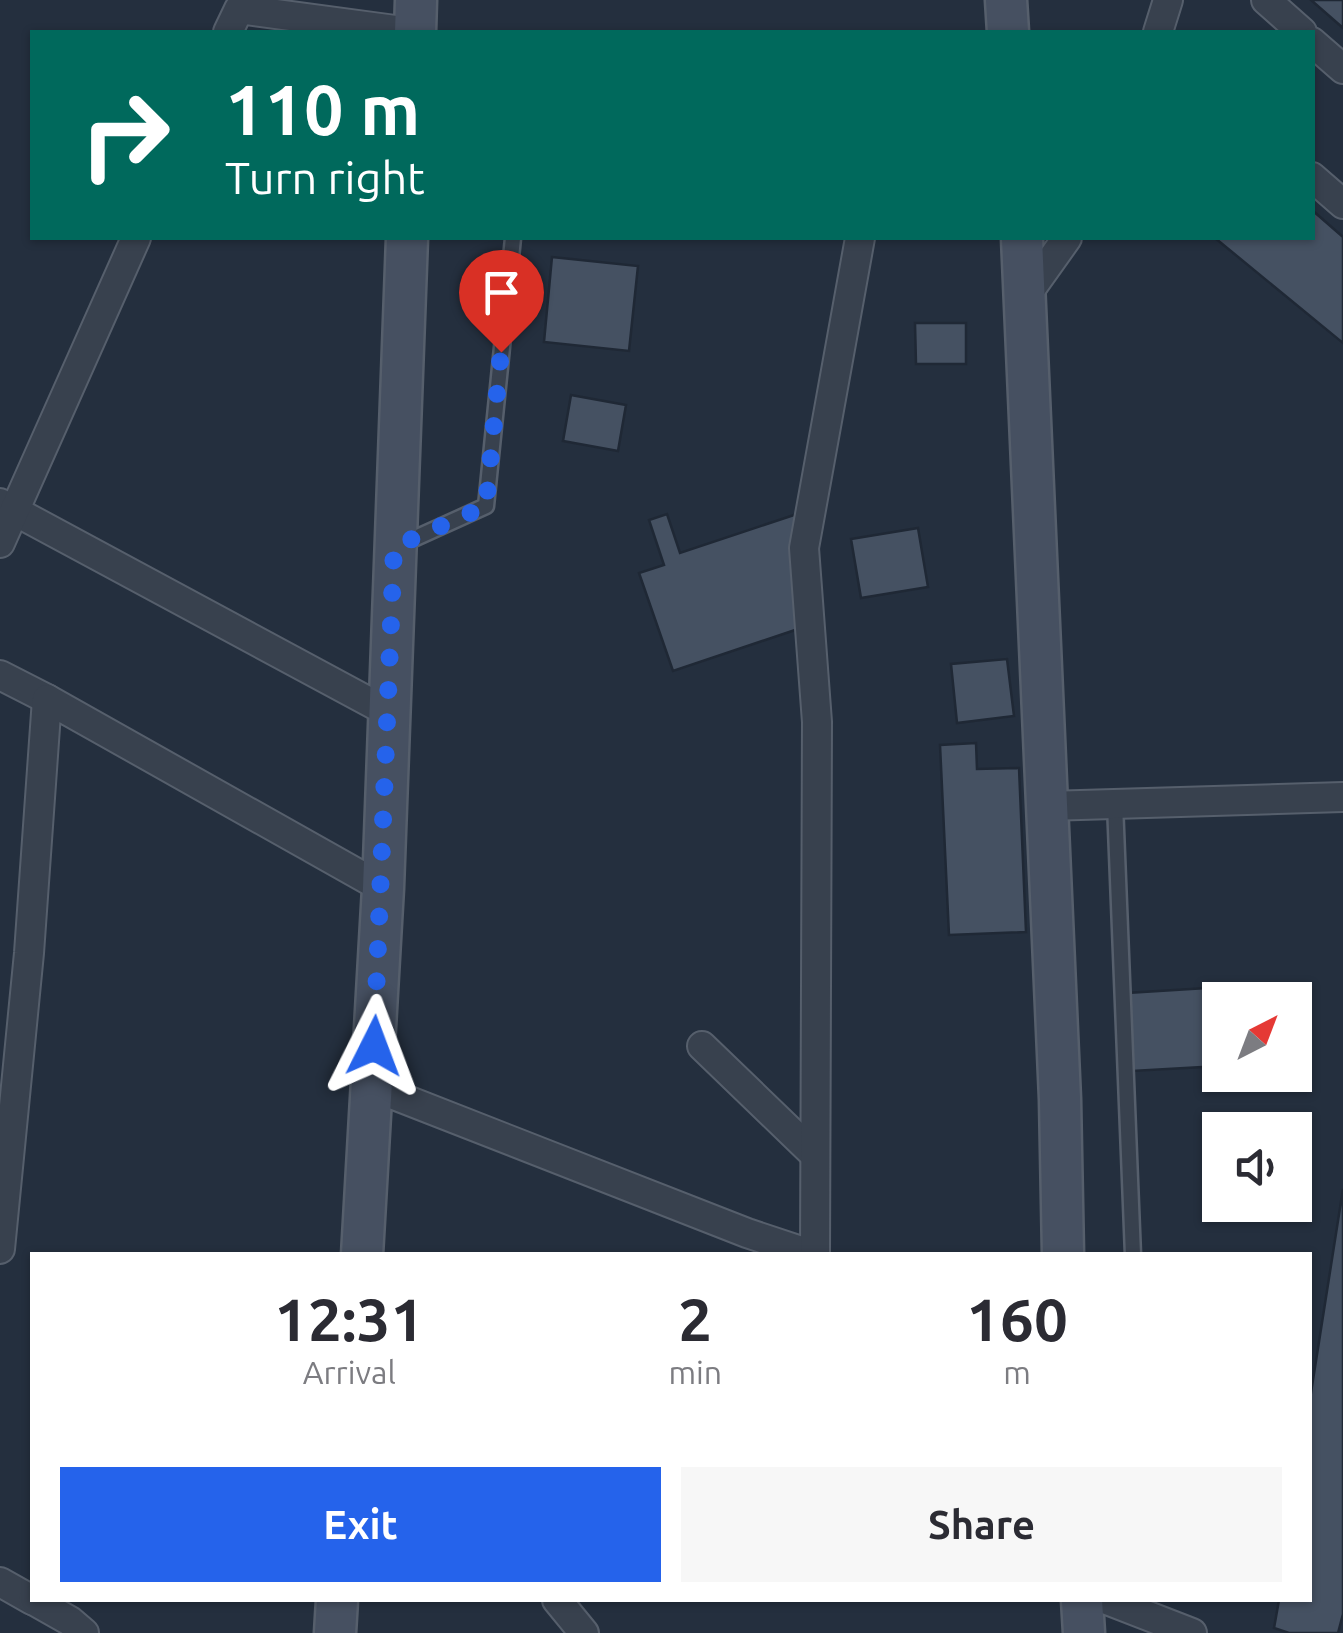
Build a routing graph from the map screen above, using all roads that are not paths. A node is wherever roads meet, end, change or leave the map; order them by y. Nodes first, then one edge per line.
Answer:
1 (416, 0) edge
2 (1006, 0) edge
3 (1168, 0) edge
4 (1266, 0) edge
5 (229, 30) edge
6 (397, 30) edge
7 (412, 30) edge
8 (1008, 30) edge
9 (1159, 30) edge
10 (1300, 30) edge
11 (1315, 45) edge
12 (1343, 69) edge
13 (1315, 180) edge
14 (1343, 204) edge
15 (135, 240) edge
16 (407, 240) edge
17 (512, 240) edge
18 (860, 240) edge
19 (1022, 240) edge
20 (1066, 240) edge
21 (1025, 297) junction
22 (7, 506) edge
23 (0, 543) edge
24 (394, 547) junction
25 (0, 675) edge
26 (47, 699) junction
27 (388, 712) junction
28 (1343, 797) edge
29 (1114, 804) junction
30 (1047, 806) junction
31 (382, 888) junction
32 (702, 1046) dead end
33 (371, 1086) junction
34 (815, 1155) junction
35 (0, 1249) edge
36 (362, 1252) edge
37 (805, 1252) edge
38 (814, 1252) edge
39 (1064, 1252) edge
40 (1134, 1252) edge
41 (0, 1582) edge
42 (30, 1598) edge
43 (37, 1602) edge
44 (337, 1602) edge
45 (559, 1602) edge
46 (1082, 1602) edge
47 (1117, 1602) edge
48 (1148, 1608) edge
49 (84, 1633) edge
50 (334, 1633) edge
51 (584, 1633) edge
52 (1084, 1633) edge
53 (1192, 1633) edge

1 - 7 street
2 - 8 street
3 - 9 street
4 - 10 street
5 - 6 street
11 - 12 street
13 - 14 street
15 - 22 street
16 - 24 street
17 - 24 lane
18 - 34 street
19 - 21 street
20 - 21 street
21 - 30 street
22 - 23 street
22 - 27 street
24 - 27 street
25 - 26 street
26 - 31 street
26 - 35 street
27 - 31 street
28 - 29 street
29 - 30 street
29 - 40 lane
30 - 39 street
31 - 33 street
32 - 34 street
33 - 36 street
33 - 37 street
34 - 38 street
41 - 42 street
43 - 49 street
44 - 50 street
45 - 51 street
46 - 52 street
47 - 48 street
48 - 53 street

